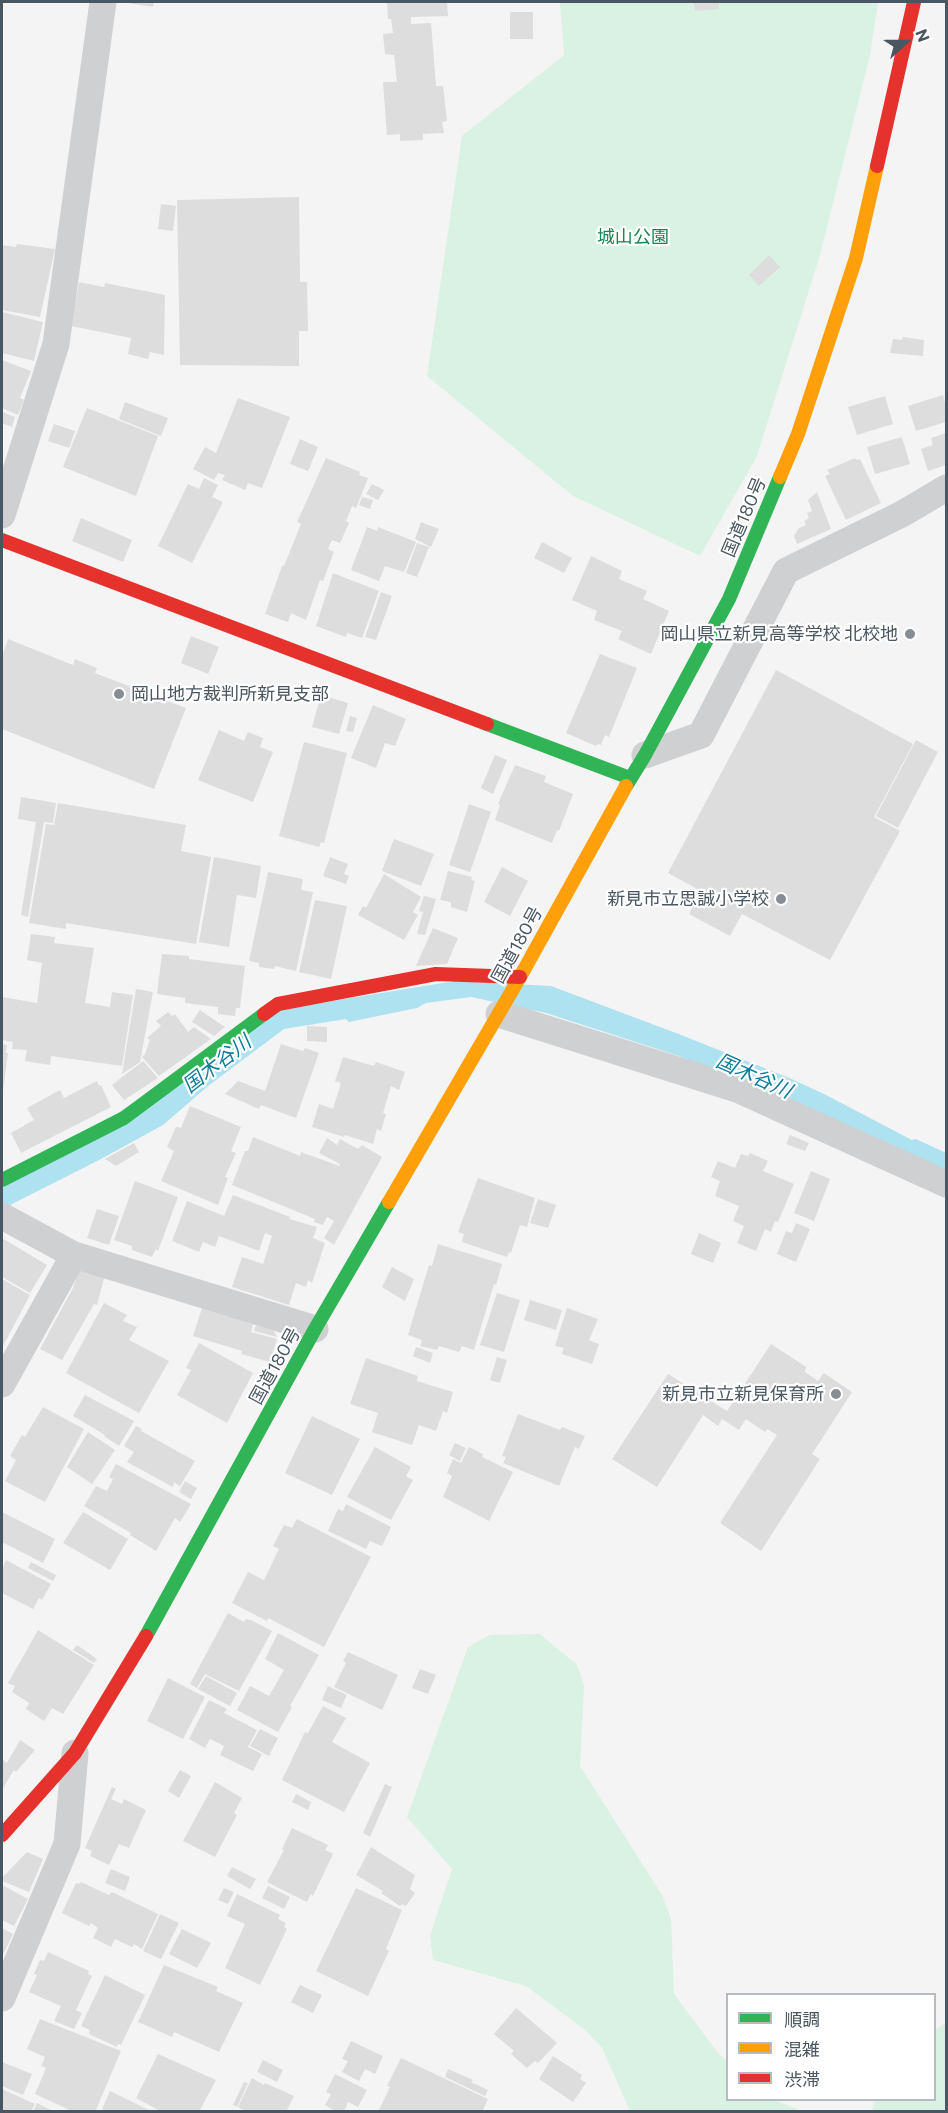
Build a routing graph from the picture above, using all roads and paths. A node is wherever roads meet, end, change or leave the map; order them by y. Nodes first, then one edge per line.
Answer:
1 (103, 2) edge
2 (914, 2) edge
3 (946, 489) edge
4 (2, 515) edge
5 (2, 540) edge
6 (645, 755) junction
7 (630, 778) junction
8 (520, 977) junction
9 (499, 1014) junction
10 (2, 1179) edge
11 (946, 1184) edge
12 (2, 1216) edge
13 (74, 1255) junction
14 (315, 1329) junction
15 (2, 1384) edge
16 (75, 1753) junction
17 (2, 1835) edge
18 (2, 1998) edge

1 - 4 street
2 - 6 main road, 国道180号
3 - 6 street
5 - 7 main road
6 - 7 main road, 国道180号
7 - 8 main road, 国道180号
8 - 9 main road, 国道180号
8 - 10 main road
9 - 11 street
9 - 14 main road, 国道180号
12 - 13 street
13 - 14 street
13 - 15 street
14 - 16 main road, 国道180号
16 - 17 main road, 国道180号
16 - 18 street

